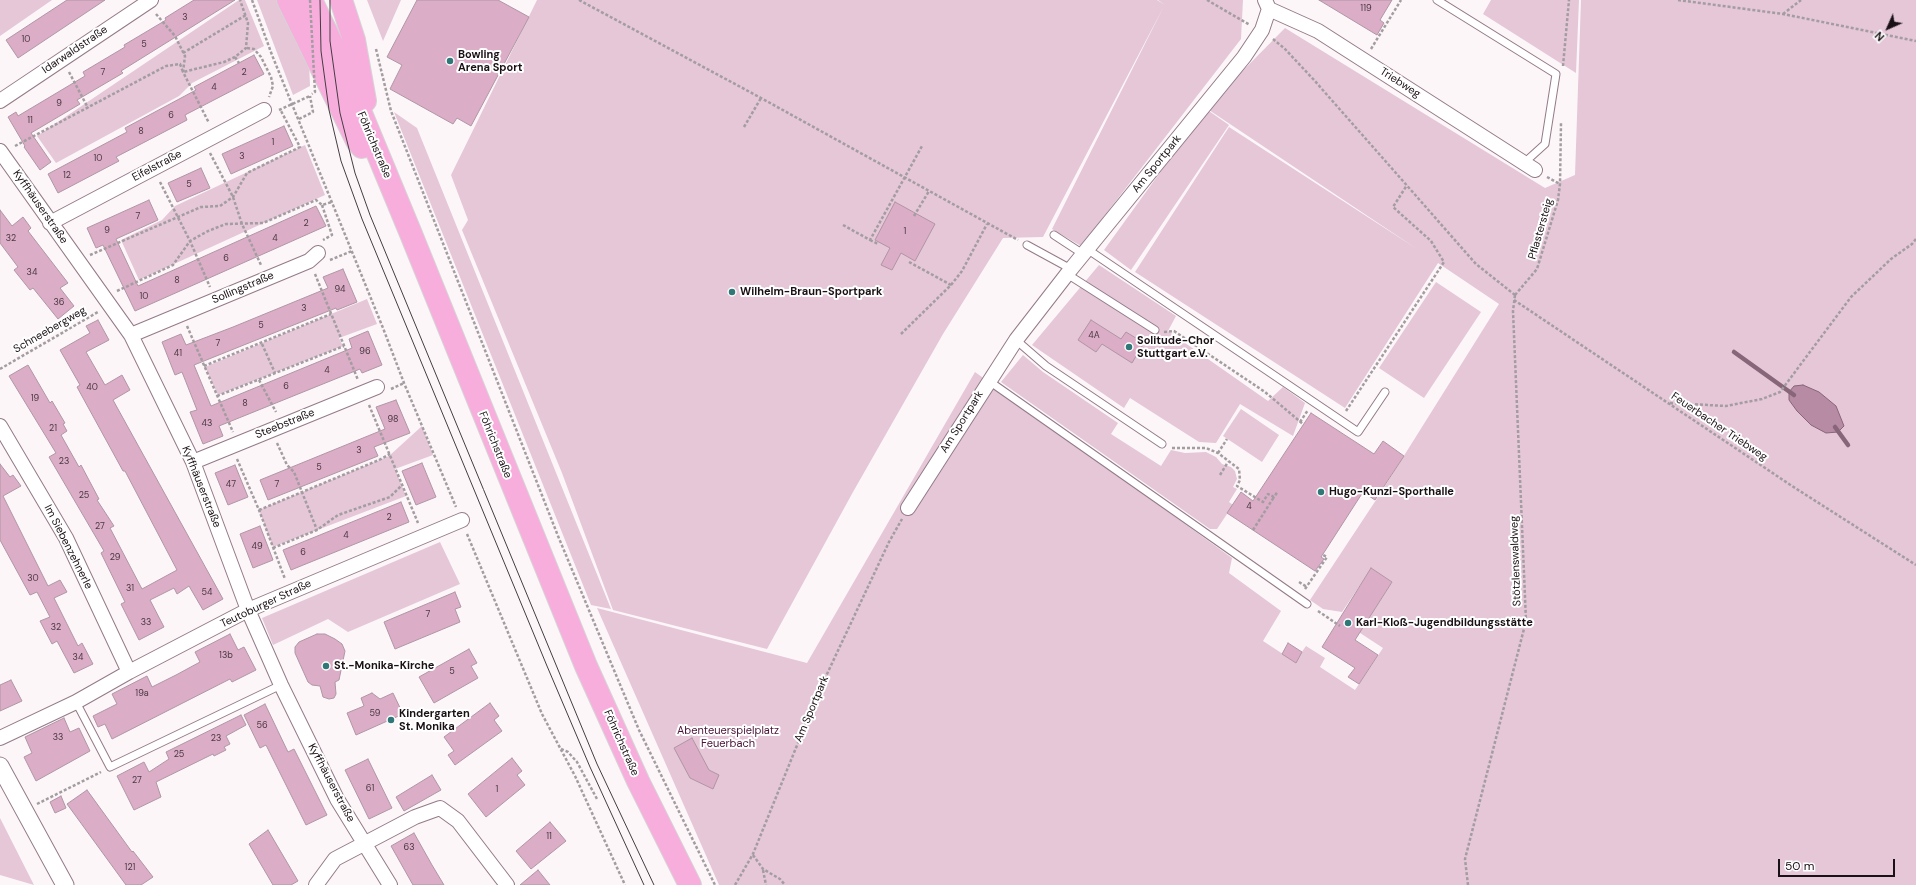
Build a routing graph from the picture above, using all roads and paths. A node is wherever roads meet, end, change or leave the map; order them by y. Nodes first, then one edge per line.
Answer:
1 (240, 0) edge
2 (252, 0) edge
3 (288, 0) edge
4 (311, 0) edge
5 (341, 0) edge
6 (579, 0) edge
7 (1206, 0) edge
8 (1401, 0) edge
9 (1437, 0) edge
10 (1678, 0) edge
11 (1801, 0) edge
12 (149, 2) edge
13 (1267, 4) edge
14 (1783, 14) junction
15 (246, 15) junction
16 (1262, 30) junction
17 (1379, 37) dead end
18 (1916, 41) edge
19 (374, 42) dead end
20 (246, 48) junction
21 (183, 54) junction
22 (235, 57) junction
23 (62, 59) junction
24 (239, 63) dead end
25 (183, 72) junction
26 (311, 95) junction
27 (762, 98) junction
28 (0, 101) edge
29 (292, 104) junction
30 (88, 108) junction
31 (280, 109) dead end
32 (264, 110) joint
33 (299, 119) junction
34 (744, 127) dead end
35 (210, 139) junction
36 (371, 140) junction
37 (922, 146) dead end
38 (1, 152) edge
39 (1529, 166) joint
40 (153, 169) junction
41 (386, 175) junction
42 (904, 177) junction
43 (1560, 184) dead end
44 (1407, 185) junction
45 (929, 191) junction
46 (233, 197) junction
47 (332, 202) junction
48 (322, 205) junction
49 (177, 216) junction
50 (914, 216) dead end
51 (50, 223) junction
52 (242, 224) junction
53 (987, 224) junction
54 (843, 225) dead end
55 (1054, 235) dead end
56 (1916, 239) edge
57 (870, 240) junction
58 (190, 241) junction
59 (878, 244) dead end
60 (1027, 245) joint
61 (352, 250) junction
62 (1085, 251) junction
63 (318, 253) junction
64 (77, 261) junction
65 (909, 262) dead end
66 (1069, 272) junction
67 (267, 278) junction
68 (951, 285) junction
69 (1515, 295) junction
70 (216, 300) junction
71 (1514, 300) junction
72 (106, 301) junction
73 (181, 314) junction
74 (331, 314) dead end
75 (1155, 330) joint
76 (901, 334) dead end
77 (131, 335) junction
78 (1016, 340) junction
79 (262, 344) junction
80 (344, 346) dead end
81 (204, 366) junction
82 (0, 369) edge
83 (275, 373) junction
84 (260, 380) junction
85 (988, 381) junction
86 (377, 387) dead end
87 (1385, 392) dead end
88 (217, 396) junction
89 (1670, 403) junction
90 (1340, 419) junction
91 (1304, 424) dead end
92 (0, 426) edge
93 (277, 427) junction
94 (1227, 439) dead end
95 (235, 444) junction
96 (1162, 444) dead end
97 (1172, 448) dead end
98 (1218, 453) junction
99 (390, 454) dead end
100 (193, 462) junction
101 (1228, 462) junction
102 (1220, 475) dead end
103 (402, 485) dead end
104 (1278, 491) dead end
105 (302, 492) junction
106 (1274, 497) junction
107 (908, 508) joint
108 (259, 510) junction
109 (462, 520) junction
110 (317, 530) junction
111 (1252, 530) dead end
112 (273, 548) junction
113 (1323, 555) dead end
114 (1916, 565) edge
115 (1299, 582) dead end
116 (1307, 587) junction
117 (290, 592) junction
118 (1300, 598) junction
119 (1308, 604) dead end
120 (248, 610) junction
121 (1318, 611) dead end
122 (1340, 626) dead end
123 (129, 672) junction
124 (281, 685) junction
125 (76, 702) junction
126 (0, 738) edge
127 (560, 748) junction
128 (0, 766) edge
129 (110, 767) junction
130 (597, 799) dead end
131 (23, 812) junction
132 (365, 843) junction
133 (752, 854) junction
134 (763, 870) junction
135 (65, 885) edge
136 (316, 885) edge
137 (390, 885) edge
138 (507, 885) edge
139 (626, 885) edge
140 (690, 885) edge
141 (715, 885) edge
142 (735, 885) edge
143 (766, 885) edge
144 (784, 885) edge
145 (1468, 885) edge

1 - 15 path
2 - 29 path
3 - 41 main road
4 - 26 path, bridge
4 - 36 main road, Föhrichstraße
5 - 36 main road
6 - 27 path
7 - 16 path
8 - 17 path
9 - 39 lane
10 - 14 path
11 - 14 path
12 - 21 path
12 - 23 street, Idarwaldstraße
13 - 16 street, Am Sportpark
13 - 39 street, Triebweg
14 - 18 path
15 - 20 path
15 - 21 path
16 - 44 path
16 - 62 street, Am Sportpark
19 - 141 path
20 - 22 path
20 - 32 path
21 - 25 path
22 - 24 path
22 - 25 path
23 - 28 street, Idarwaldstraße
23 - 30 path
25 - 30 path
25 - 35 path
26 - 29 path
26 - 33 path
27 - 34 path
27 - 42 path
29 - 33 path
30 - 38 path
31 - 46 path
32 - 35 street, Eifelstraße
33 - 47 path
35 - 40 street, Eifelstraße
35 - 46 path
36 - 41 main road, Föhrichstraße
37 - 42 path
38 - 51 street, Kyffhäuserstraße
40 - 49 path
40 - 51 street, Eifelstraße
41 - 140 main road, Föhrichstraße
42 - 45 path
42 - 57 path
43 - 69 path, Pflastersteig
44 - 69 path
44 - 90 path
45 - 50 path
45 - 53 path
46 - 49 path
46 - 52 path
47 - 48 path
47 - 61 path
48 - 52 path
48 - 63 path
49 - 58 path
49 - 64 path
51 - 64 street, Kyffhäuserstraße
52 - 58 path
52 - 67 path
53 - 60 path
53 - 68 path
54 - 57 path
55 - 62 lane
56 - 89 path
57 - 59 path
58 - 70 path
58 - 72 path, Schneebergweg
60 - 66 lane
61 - 63 path
61 - 109 path
62 - 66 street, Am Sportpark
62 - 90 lane
63 - 67 street, Sollingstraße
64 - 72 street, Kyffhäuserstraße
65 - 68 path
66 - 75 lane
66 - 78 street, Am Sportpark
67 - 70 street, Sollingstraße
68 - 76 path
69 - 71 path, Stötzlenswaldweg
70 - 73 street, Sollingstraße
71 - 89 path, Feuerbacher Triebweg
71 - 145 path, Stötzlenswaldweg
72 - 77 street, Kyffhäuserstraße
72 - 82 path, Schneebergweg
73 - 77 street, Sollingstraße
73 - 81 path
74 - 79 path
75 - 91 path
77 - 100 street, Kyffhäuserstraße
78 - 85 street, Am Sportpark
78 - 96 lane
79 - 81 path
79 - 83 path
80 - 83 path
81 - 88 path
83 - 84 path
84 - 88 path
84 - 93 path
85 - 107 street, Am Sportpark
85 - 118 lane
86 - 93 street, Steebstraße
87 - 90 lane
88 - 95 path
89 - 114 path, Feuerbacher Triebweg
92 - 123 street, Im Siebenzehnerle
93 - 95 street, Steebstraße
93 - 105 path
94 - 98 path
95 - 100 street, Steebstraße
95 - 108 path
97 - 98 path
98 - 101 path
99 - 105 path
100 - 120 street, Kyffhäuserstraße
101 - 102 path
101 - 106 path
103 - 110 path
104 - 106 path
105 - 108 path
105 - 110 path
106 - 111 path
107 - 133 path, Am Sportpark
108 - 112 path
109 - 117 street, Teutoburger Straße
109 - 127 path
110 - 112 path
112 - 117 path
113 - 116 path
115 - 116 path
116 - 118 path
117 - 120 street, Teutoburger Straße
118 - 119 lane
120 - 123 street, Teutoburger Straße
120 - 124 street, Kyffhäuserstraße
121 - 122 path
123 - 125 street, Teutoburger Straße
124 - 129 lane
124 - 132 street, Kyffhäuserstraße
125 - 126 street, Teutoburger Straße
125 - 129 lane
127 - 130 path
127 - 139 path
128 - 131 street
129 - 131 path
131 - 135 street
132 - 136 street
132 - 137 street, Kyffhäuserstraße
132 - 138 street
133 - 134 path
133 - 142 path, Am Sportpark
134 - 143 path
134 - 144 path

